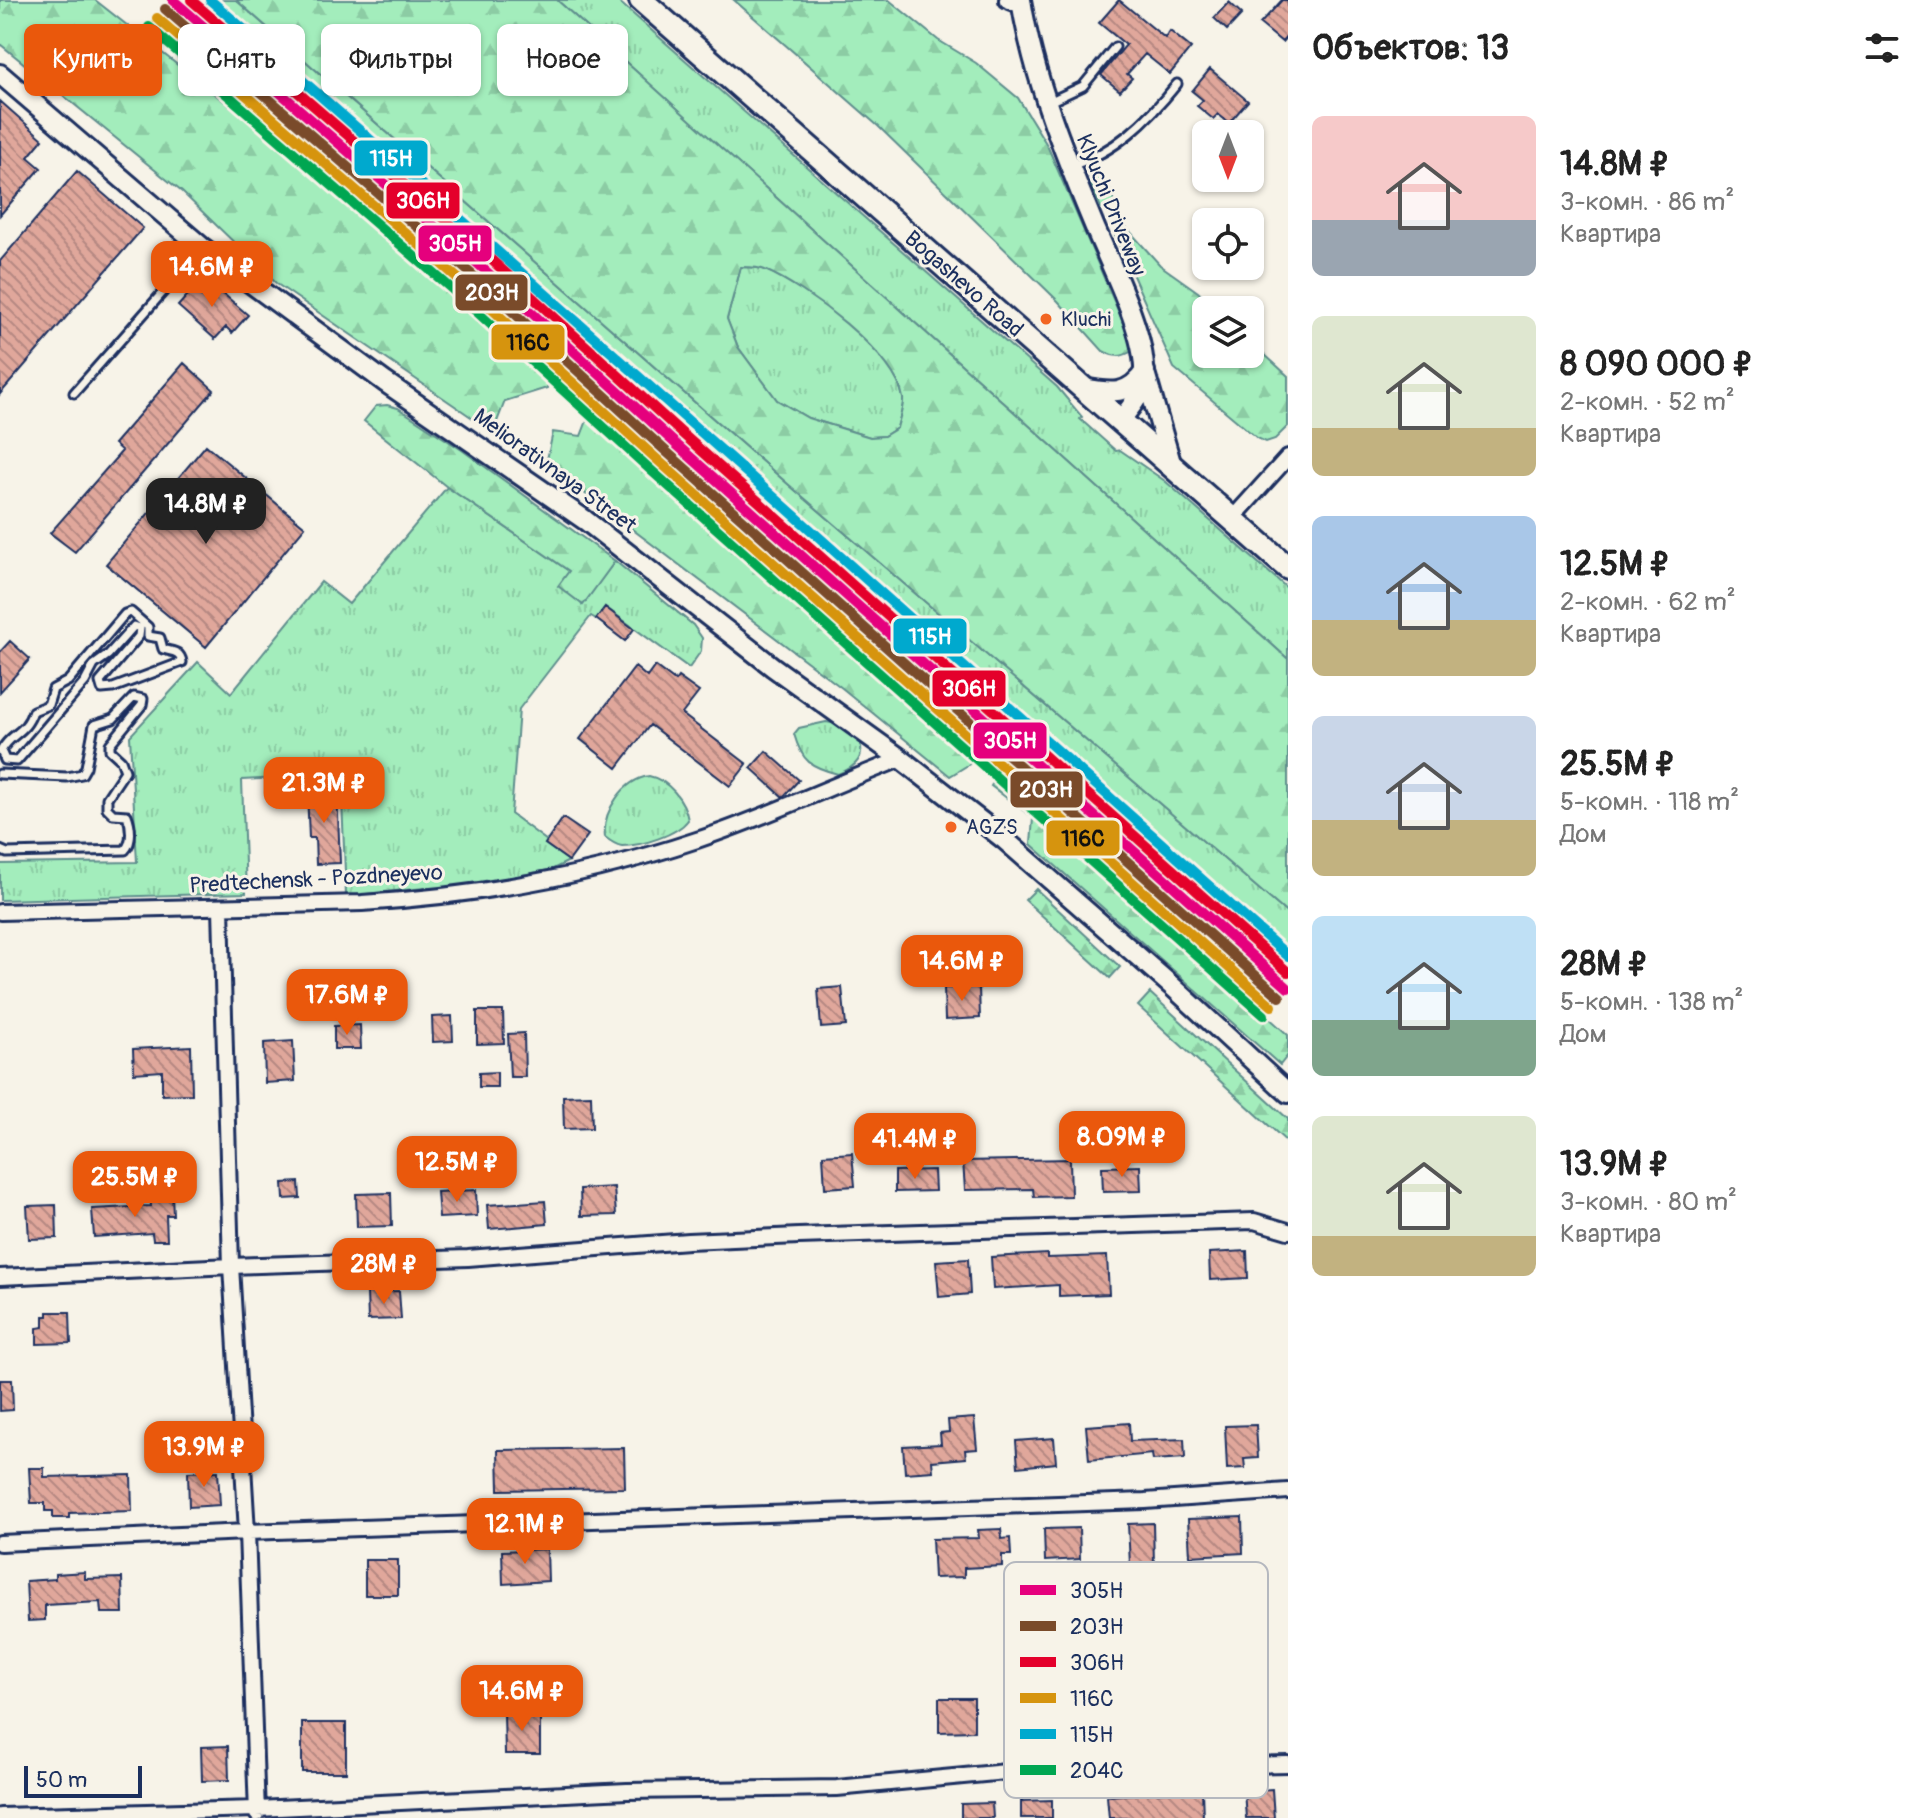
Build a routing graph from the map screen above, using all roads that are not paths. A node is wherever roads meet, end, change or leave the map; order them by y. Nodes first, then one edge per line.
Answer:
1 (641, 0) edge
2 (1016, 2) edge
3 (1115, 47) dead end
4 (0, 74) edge
5 (1177, 84) dead end
6 (1046, 104) junction
7 (1070, 166) junction
8 (203, 248) junction
9 (1145, 371) junction
10 (1082, 388) junction
11 (74, 393) dead end
12 (1120, 421) junction
13 (1288, 457) edge
14 (1172, 466) junction
15 (1232, 519) junction
16 (1288, 568) edge
17 (179, 654) joint
18 (901, 759) junction
19 (0, 774) edge
20 (0, 850) edge
21 (221, 908) junction
22 (0, 912) edge
23 (1288, 1093) edge
24 (1288, 1231) edge
25 (231, 1266) junction
26 (0, 1277) edge
27 (1288, 1491) edge
28 (247, 1532) junction
29 (0, 1543) edge
30 (1268, 1764) edge
31 (1288, 1764) edge
32 (1004, 1772) edge
33 (257, 1813) edge
34 (0, 1816) edge

1 - 10 main road, Bogashevo Road
2 - 6 street, Klyuchi Driveway
3 - 6 lane
4 - 8 street, Meliorativnaya Street
5 - 7 lane
6 - 7 street, Klyuchi Driveway
7 - 9 street, Klyuchi Driveway
8 - 11 lane
8 - 18 street, Meliorativnaya Street
9 - 10 street
9 - 12 street
9 - 14 street, Klyuchi Driveway
10 - 12 main road, Bogashevo Road
12 - 14 main road, Bogashevo Road
13 - 15 street
14 - 15 main road, Bogashevo Road
15 - 16 main road, Bogashevo Road
17 - 17 lane
18 - 21 street, Predtechensk - Pozdneyevo
18 - 23 street, Meliorativnaya Street
19 - 20 lane
21 - 22 street, Predtechensk - Pozdneyevo
21 - 25 street
24 - 25 street
25 - 26 street
25 - 28 street
27 - 28 street
28 - 29 street
28 - 33 street
30 - 31 street
32 - 33 street
33 - 34 street

